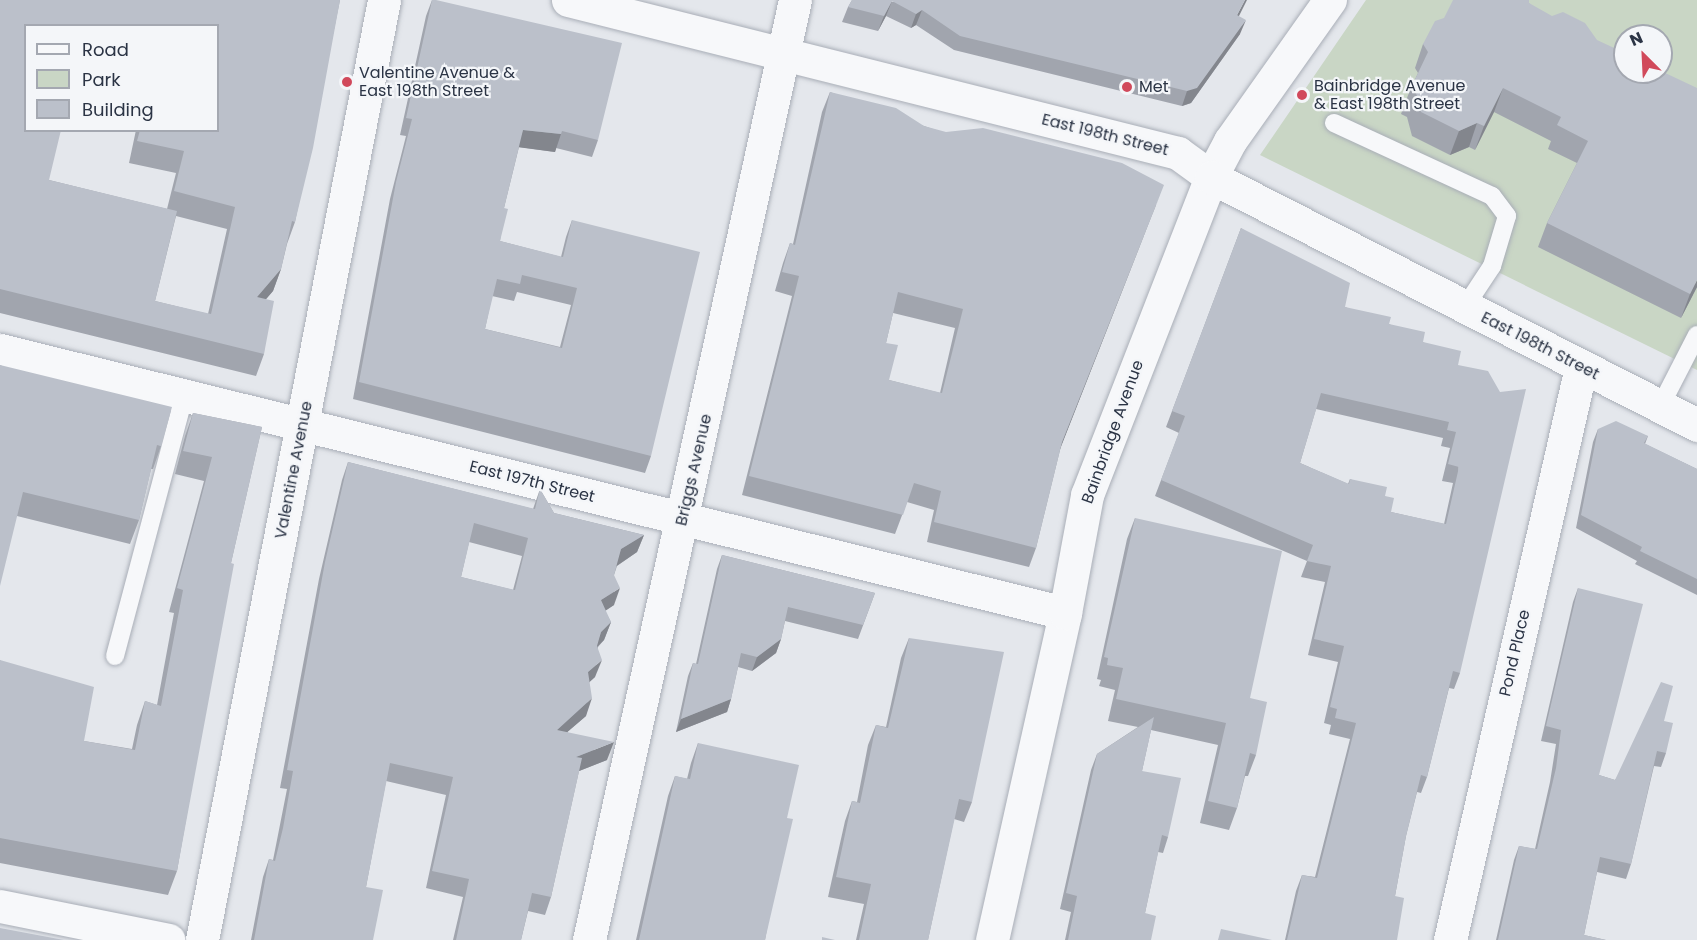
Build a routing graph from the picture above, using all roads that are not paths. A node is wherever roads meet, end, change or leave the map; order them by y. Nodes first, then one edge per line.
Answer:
1 (384, 0) edge
2 (568, 0) edge
3 (795, 0) edge
4 (1330, 0) edge
5 (786, 56) junction
6 (1334, 123) dead end
7 (1211, 177) junction
8 (1465, 307) junction
9 (1697, 335) edge
10 (0, 350) edge
11 (1581, 367) junction
12 (184, 396) junction
13 (1660, 407) junction
14 (303, 425) junction
15 (1697, 426) edge
16 (683, 519) junction
17 (1065, 613) junction
18 (115, 656) dead end
19 (0, 906) edge
20 (169, 940) edge
21 (202, 940) edge
22 (590, 940) edge
23 (992, 940) edge
24 (1449, 940) edge

1 - 14 street, Valentine Avenue
2 - 5 street, East 198th Street
3 - 5 street, Briggs Avenue
4 - 7 street, Bainbridge Avenue
5 - 7 street, East 198th Street
5 - 16 street, Briggs Avenue
6 - 8 lane
7 - 8 street, East 198th Street
7 - 17 street, Bainbridge Avenue
8 - 11 street, East 198th Street
9 - 13 lane
10 - 12 street, East 197th Street
11 - 13 street, East 198th Street
11 - 24 street, Pond Place
12 - 14 street, East 197th Street
12 - 18 lane
13 - 15 street, East 198th Street
14 - 16 street, East 197th Street
14 - 21 street, Valentine Avenue
16 - 17 street, East 197th Street
16 - 22 street, Briggs Avenue
17 - 23 street, Bainbridge Avenue
19 - 20 street

